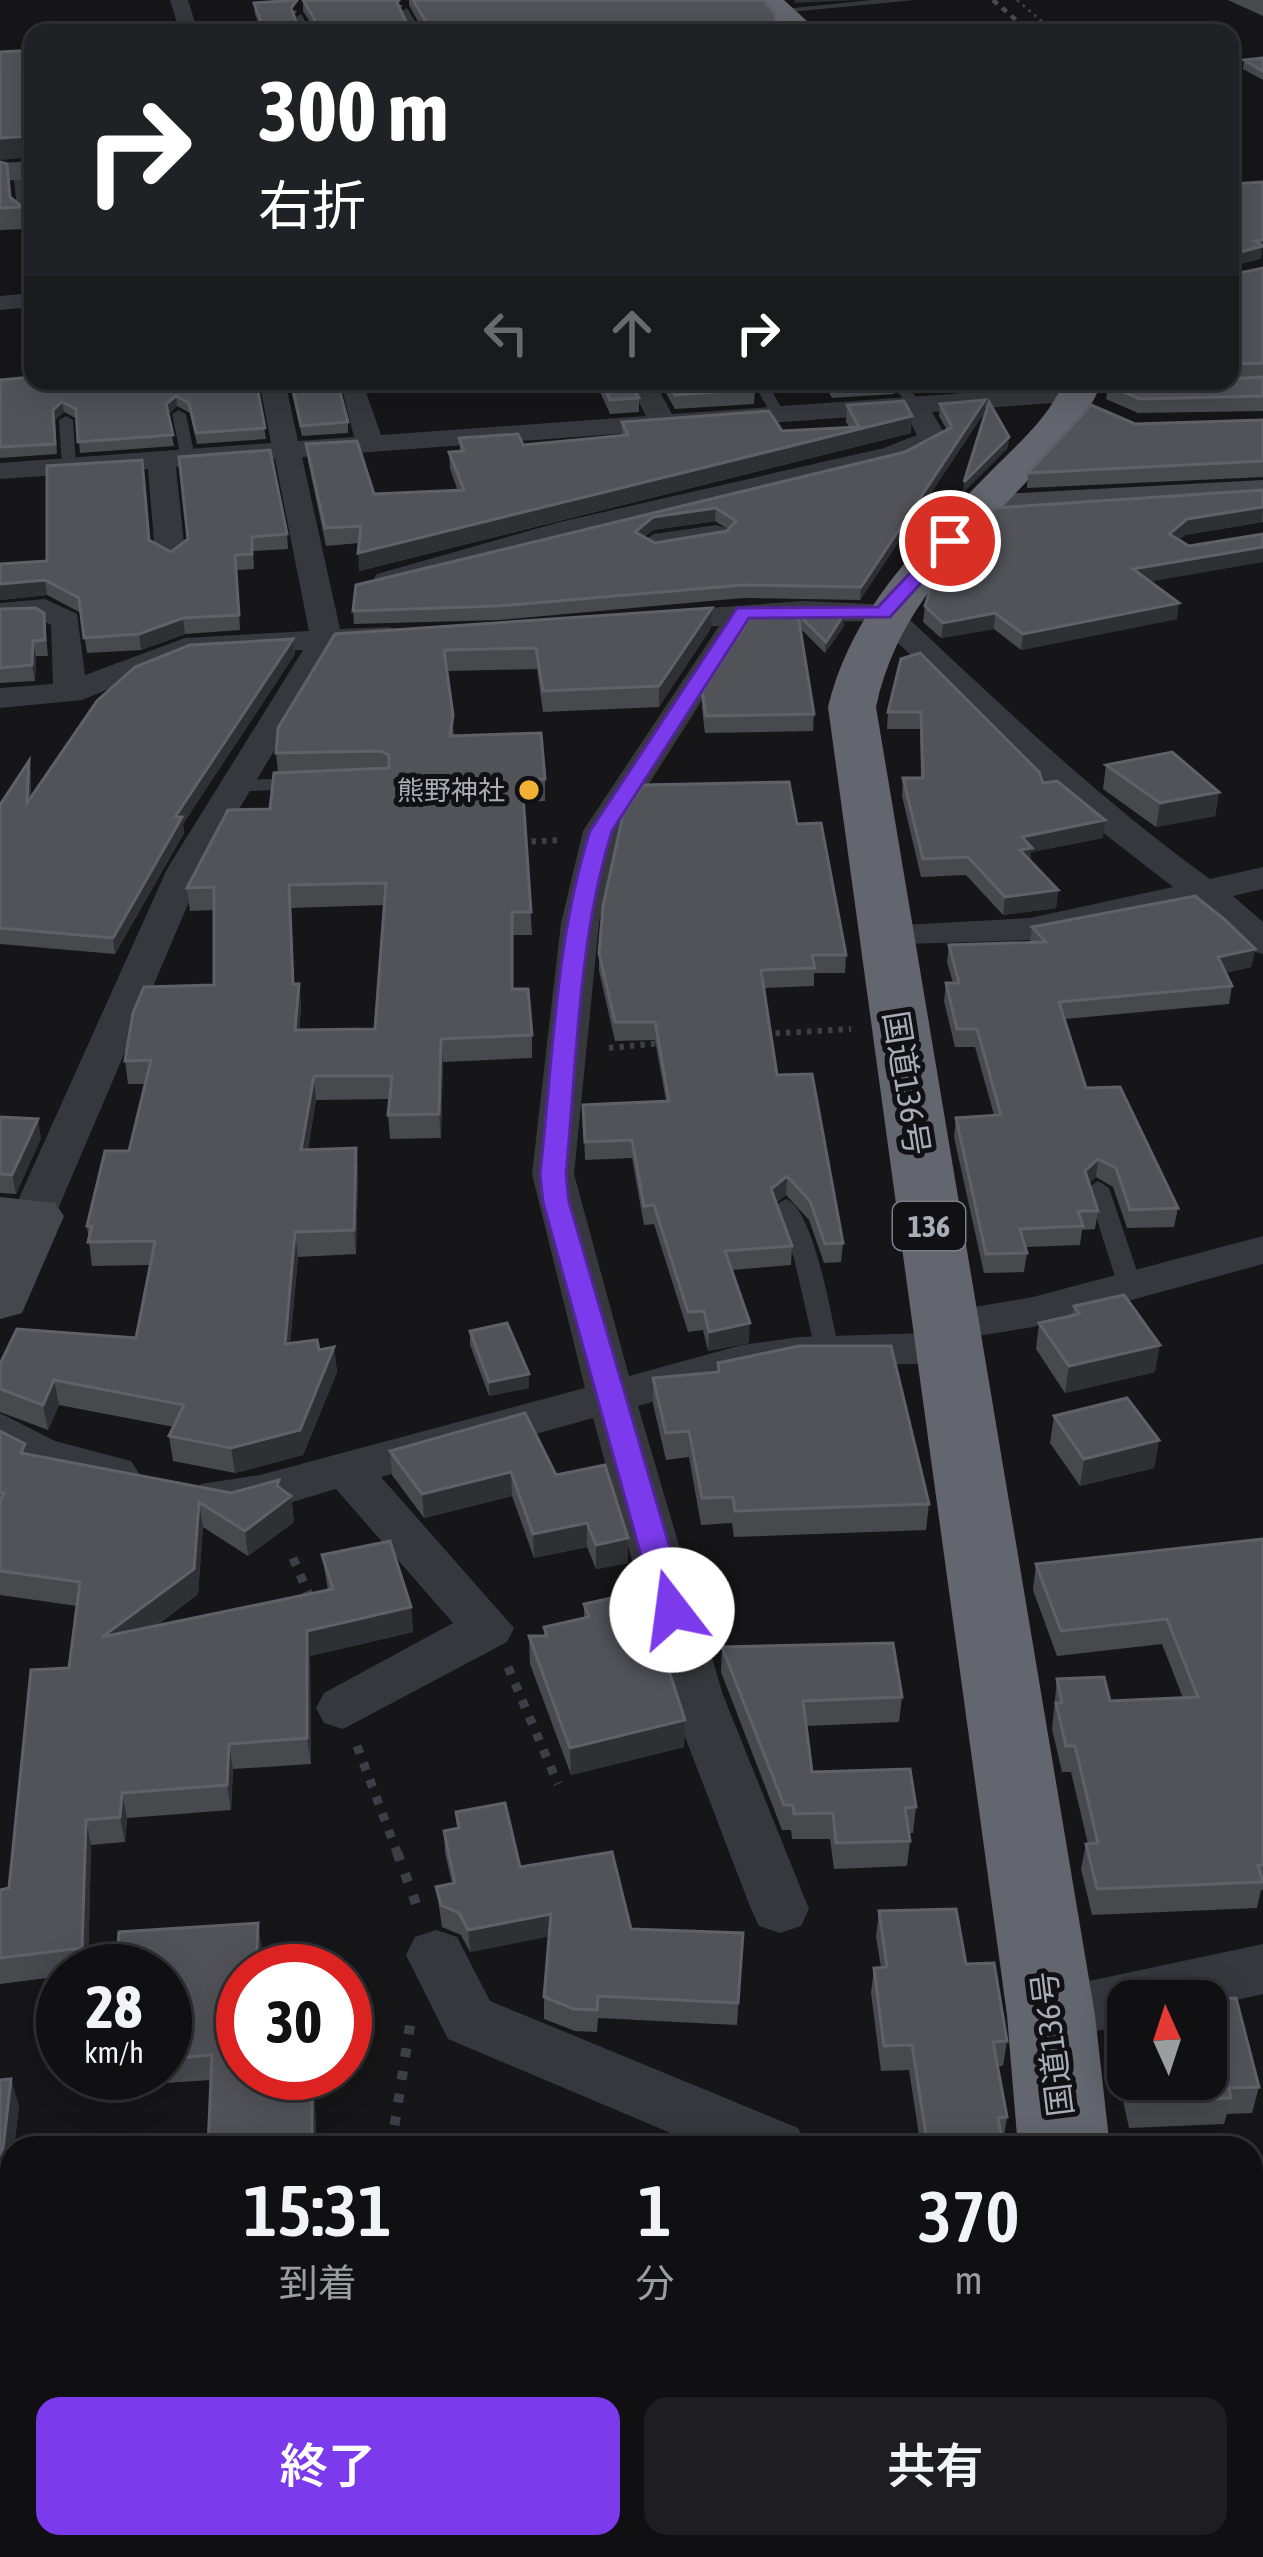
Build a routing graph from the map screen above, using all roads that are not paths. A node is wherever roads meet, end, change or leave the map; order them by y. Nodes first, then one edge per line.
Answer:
1 (910, 0) edge
2 (774, 5) edge
3 (407, 11) edge
4 (301, 17) edge
5 (304, 24) edge
6 (413, 24) edge
7 (17, 171) edge
8 (24, 218) edge
9 (274, 390) edge
10 (353, 390) edge
11 (646, 390) edge
12 (763, 390) edge
13 (963, 391) edge
14 (906, 393) edge
15 (1088, 394) edge
16 (179, 414) edge
17 (778, 414) junction
18 (66, 420) edge
19 (663, 423) junction
20 (370, 444) junction
21 (288, 450) junction
22 (174, 459) junction
23 (69, 466) junction
24 (0, 472) edge
25 (1263, 493) edge
26 (982, 507) junction
27 (662, 510) junction
28 (654, 543) edge
29 (170, 554) edge
30 (344, 587) junction
31 (0, 612) edge
32 (743, 612) junction
33 (884, 613) junction
34 (616, 624) edge
35 (420, 636) edge
36 (326, 638) junction
37 (70, 693) junction
38 (0, 698) edge
39 (317, 784) edge
40 (233, 786) junction
41 (1263, 878) edge
42 (1200, 891) junction
43 (885, 937) junction
44 (1263, 943) edge
45 (1098, 1188) dead end
46 (786, 1206) dead end
47 (16, 1216) edge
48 (1263, 1250) edge
49 (1129, 1283) junction
50 (0, 1298) edge
51 (946, 1337) junction
52 (826, 1350) junction
53 (613, 1394) junction
54 (0, 1430) edge
55 (346, 1469) junction
56 (343, 1708) road end
57 (780, 1909) dead end
58 (436, 1955) road end
59 (1263, 1969) edge
60 (1051, 2015) junction
61 (747, 2136) edge
62 (1063, 2136) edge

1 - 2 lane
3 - 6 lane
4 - 5 lane
7 - 8 lane
9 - 21 street
10 - 20 street
11 - 19 street
12 - 17 lane
13 - 14 street
13 - 15 street
14 - 17 street
14 - 27 street
15 - 26 highway, 国道136号 / 136
16 - 22 lane
17 - 19 street
18 - 23 lane
19 - 20 street
20 - 21 street
21 - 22 street
21 - 30 street
22 - 23 street
22 - 29 street
23 - 24 street
25 - 26 main road
26 - 33 highway, 国道136号 / 136
27 - 28 street
27 - 30 street
30 - 36 street
31 - 37 street
32 - 33 street
32 - 34 street
32 - 53 street
33 - 42 street
33 - 43 highway, 国道136号 / 136
35 - 36 street
36 - 37 street
36 - 40 street
37 - 38 street
39 - 40 lane
40 - 47 street
41 - 42 street
42 - 43 street
42 - 44 street
43 - 51 highway, 国道136号 / 136
45 - 49 lane
46 - 52 lane
47 - 50 main road
48 - 49 street
49 - 51 street
51 - 52 street
51 - 60 highway, 国道136号 / 136
52 - 53 street
53 - 55 street
53 - 57 street
54 - 55 street
55 - 56 street
58 - 61 street
59 - 60 street
60 - 62 highway, 国道136号 / 136

